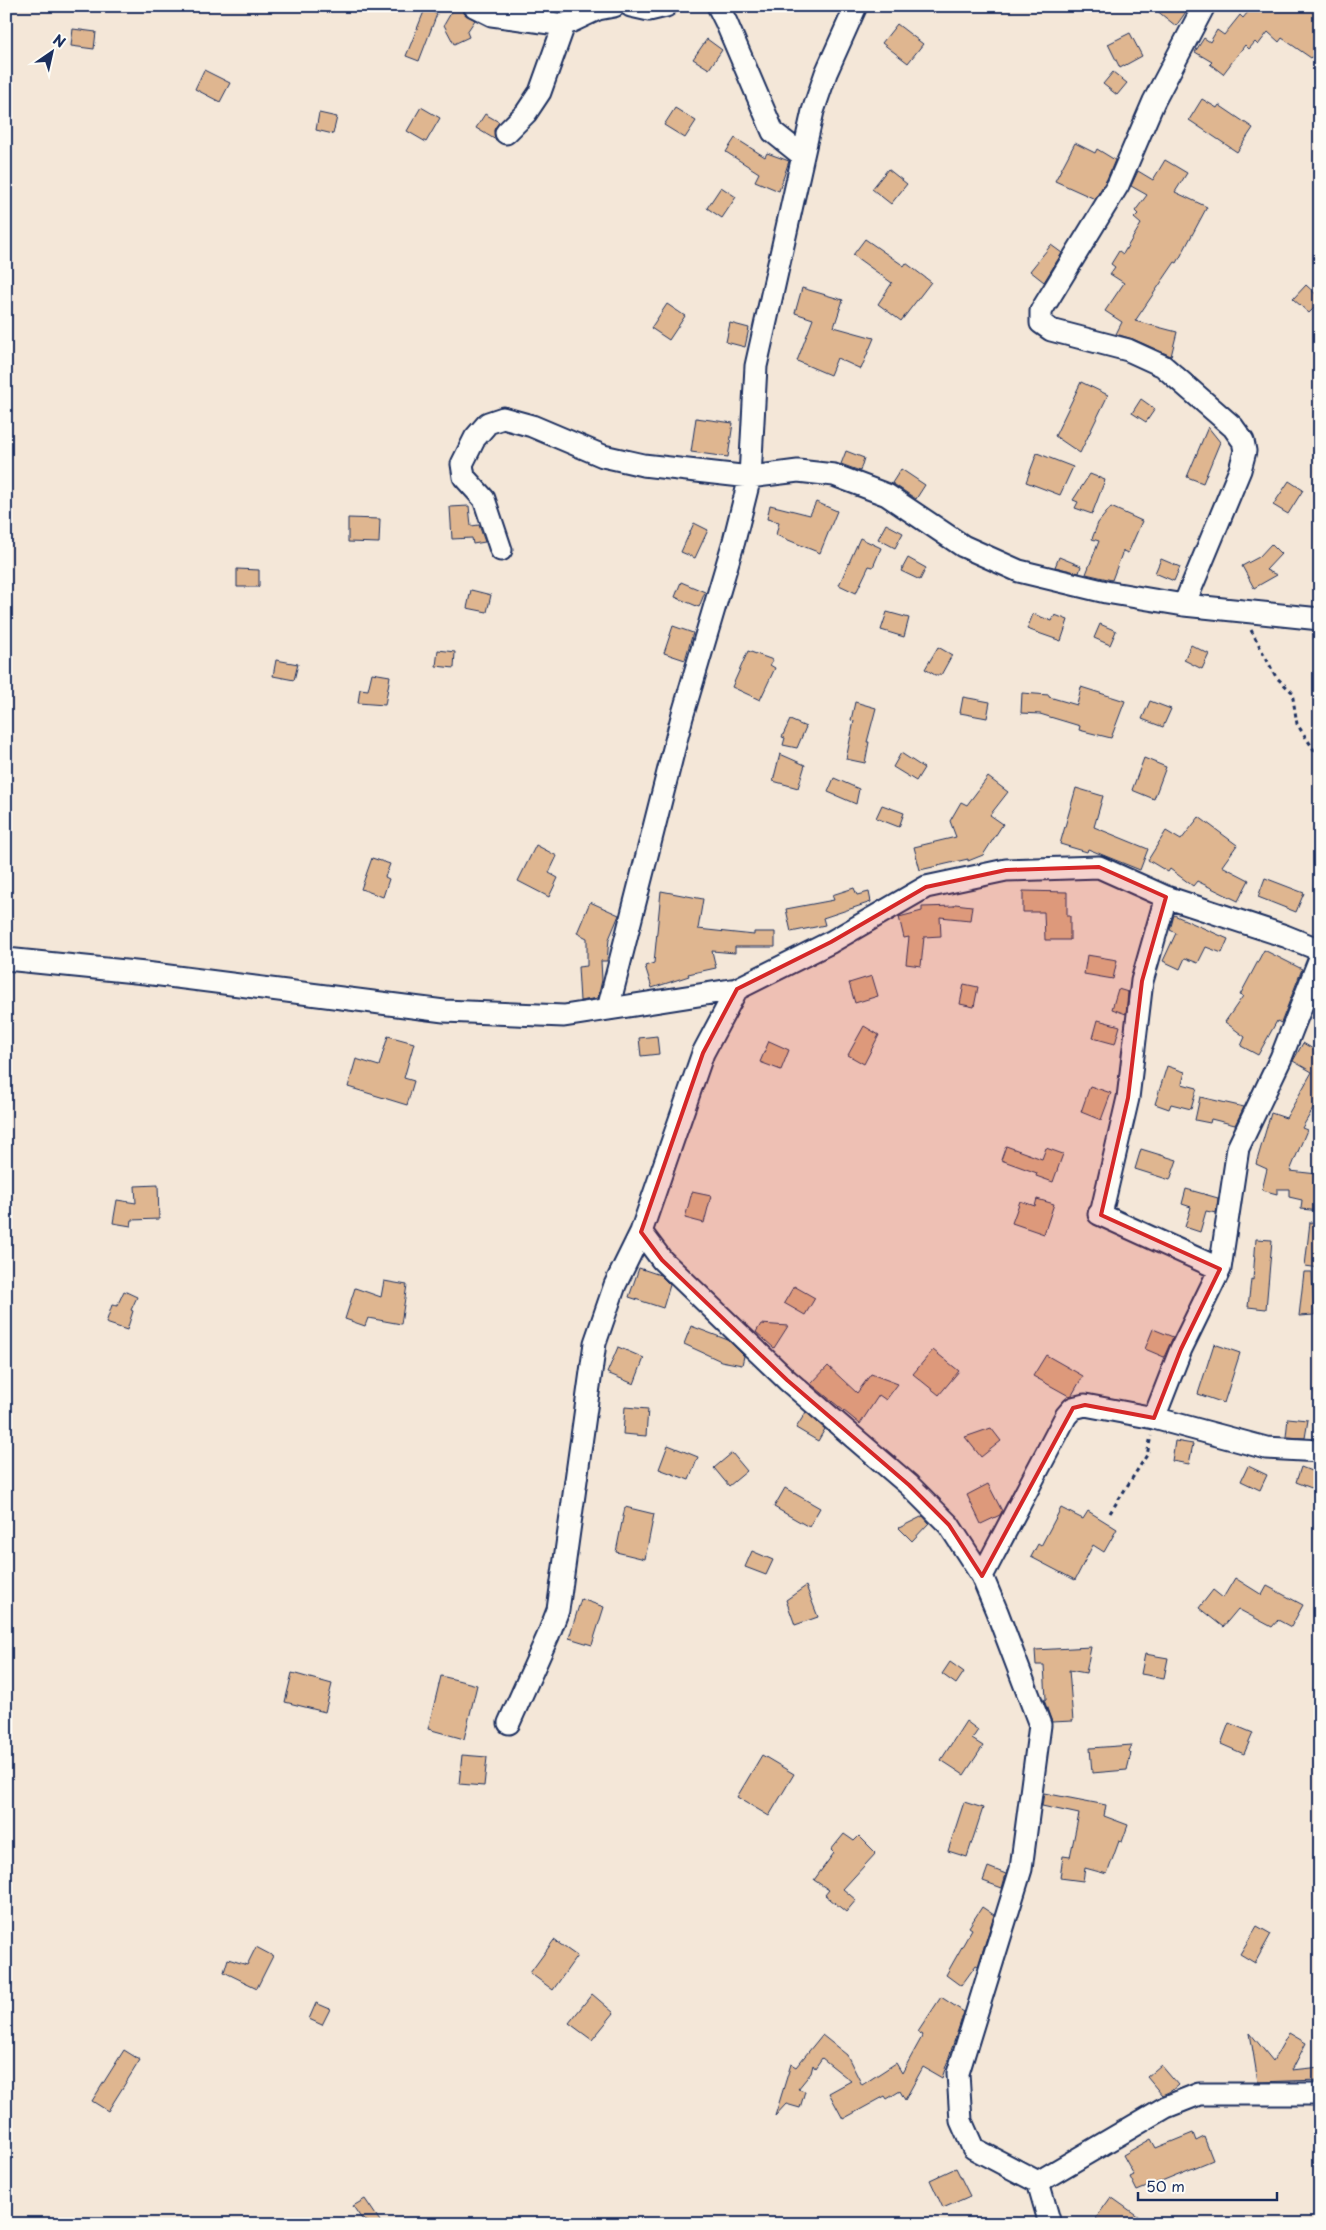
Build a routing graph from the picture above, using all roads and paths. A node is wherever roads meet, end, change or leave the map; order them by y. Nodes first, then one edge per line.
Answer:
1 (474, 6) edge
2 (614, 6) edge
3 (631, 6) edge
4 (666, 6) edge
5 (718, 6) edge
6 (856, 6) edge
7 (1204, 6) edge
8 (564, 25) junction
9 (506, 133) dead end
10 (803, 156) junction
11 (750, 477) junction
12 (501, 550) dead end
13 (1184, 605) junction
14 (1240, 610) junction
15 (1320, 619) edge
16 (1320, 759) edge
17 (1166, 897) junction
18 (1320, 950) edge
19 (1320, 958) edge
20 (6, 959) edge
21 (736, 989) junction
22 (608, 1009) junction
23 (641, 1232) junction
24 (1220, 1269) junction
25 (1154, 1418) junction
26 (1320, 1451) edge
27 (1110, 1513) dead end
28 (982, 1576) junction
29 (509, 1723) dead end
30 (1320, 2094) edge
31 (1038, 2182) junction
32 (1050, 2224) edge

1 - 8 street
2 - 8 street
3 - 4 street
5 - 10 street
6 - 10 street
7 - 13 street
8 - 9 street
10 - 11 street
11 - 12 street
11 - 13 street
11 - 22 street
13 - 14 street
14 - 15 street
14 - 16 path
17 - 18 street
17 - 21 street
17 - 24 street
19 - 24 street
20 - 22 street
21 - 22 street
21 - 23 street
23 - 28 street
23 - 29 street
24 - 25 street
25 - 26 street
25 - 27 path
25 - 28 street
28 - 31 street
30 - 31 street
31 - 32 street

